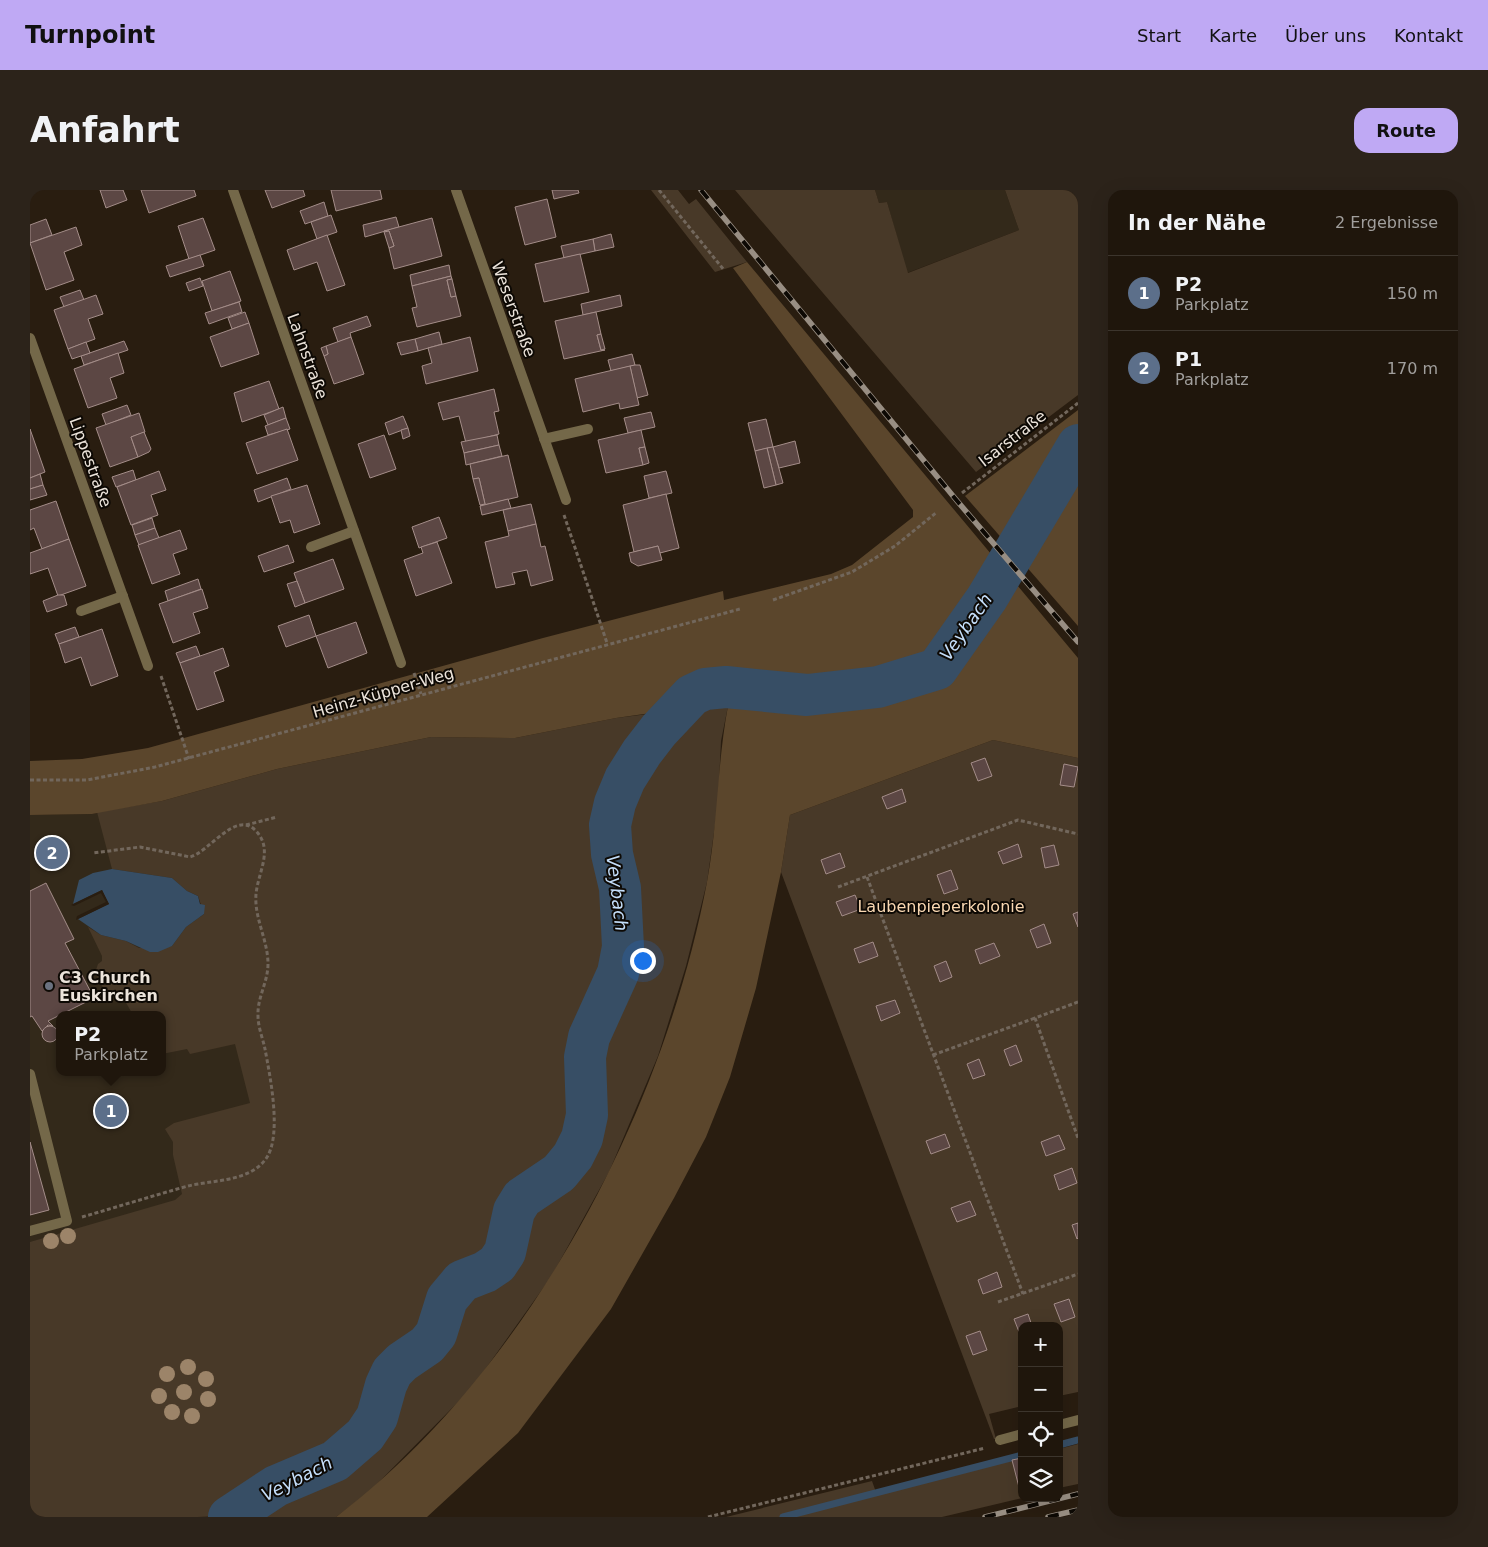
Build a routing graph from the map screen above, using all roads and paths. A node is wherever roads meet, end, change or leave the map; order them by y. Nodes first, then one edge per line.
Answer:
1 (233, 190) edge
2 (456, 190) edge
3 (659, 190) edge
4 (724, 270) dead end
5 (30, 338) edge
6 (1078, 403) edge
7 (588, 429) dead end
8 (544, 438) junction
9 (962, 493) dead end
10 (566, 500) joint
11 (937, 512) dead end
12 (354, 531) junction
13 (311, 546) dead end
14 (123, 596) junction
15 (773, 600) dead end
16 (740, 609) dead end
17 (81, 612) dead end
18 (607, 643) junction
19 (401, 663) dead end
20 (148, 666) dead end
21 (159, 671) dead end
22 (189, 759) junction
23 (30, 780) edge
24 (277, 817) dead end
25 (246, 825) junction
26 (1078, 834) edge
27 (93, 853) dead end
28 (867, 877) junction
29 (838, 887) dead end
30 (1078, 1002) edge
31 (1035, 1018) junction
32 (932, 1055) junction
33 (30, 1074) edge
34 (1078, 1138) edge
35 (67, 1221) junction
36 (30, 1231) edge
37 (1078, 1274) edge
38 (1024, 1294) junction
39 (998, 1302) dead end
40 (1078, 1420) edge
41 (1063, 1424) edge
42 (1018, 1435) edge
43 (1000, 1440) joint
44 (708, 1517) edge

1 - 12 street, Lahnstraße
2 - 8 street, Weserstraße
3 - 4 path
5 - 14 street, Lippestraße
6 - 9 path, Isarstraße
7 - 8 street
8 - 10 street, Weserstraße
10 - 18 path
11 - 15 path
12 - 13 street
12 - 19 street, Lahnstraße
14 - 17 street
14 - 20 street, Lippestraße
16 - 18 path, Heinz-Küpper-Weg
18 - 22 path, Heinz-Küpper-Weg
21 - 22 path
22 - 23 path, Heinz-Küpper-Weg
24 - 25 path
25 - 27 path
25 - 35 path
26 - 28 path
28 - 29 path
28 - 32 path
30 - 31 path
31 - 32 path
31 - 34 path
32 - 38 path
33 - 35 street
35 - 36 street
37 - 38 path
38 - 39 path
40 - 41 street
42 - 43 street
43 - 44 path

